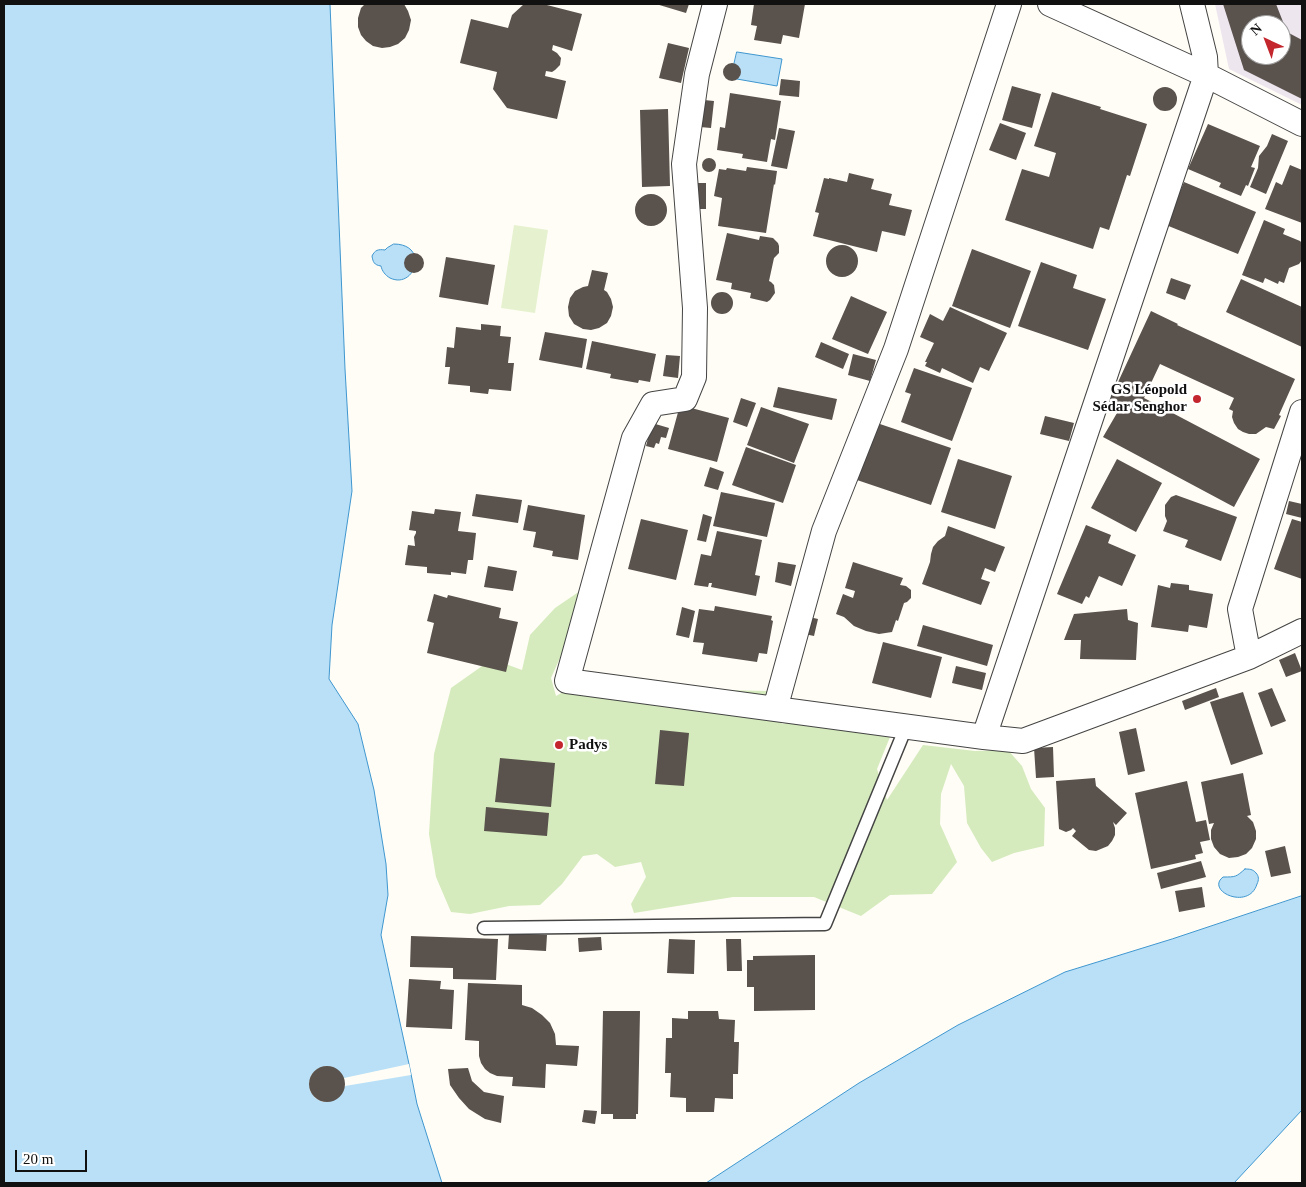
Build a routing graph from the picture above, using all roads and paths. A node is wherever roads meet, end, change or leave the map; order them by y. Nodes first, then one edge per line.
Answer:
1 (716, 4) edge
2 (1009, 4) edge
3 (1050, 4) edge
4 (1192, 4) edge
5 (1206, 75) junction
6 (1302, 124) edge
7 (1302, 412) edge
8 (1302, 631) edge
9 (1249, 657) junction
10 (775, 709) junction
11 (906, 727) junction
12 (984, 737) junction
13 (484, 928) dead end

1 - 10 street
2 - 10 street
3 - 5 street
4 - 5 street
5 - 6 street
5 - 12 street
7 - 9 street
8 - 9 street
9 - 12 street
10 - 11 street
11 - 12 street
11 - 13 lane

